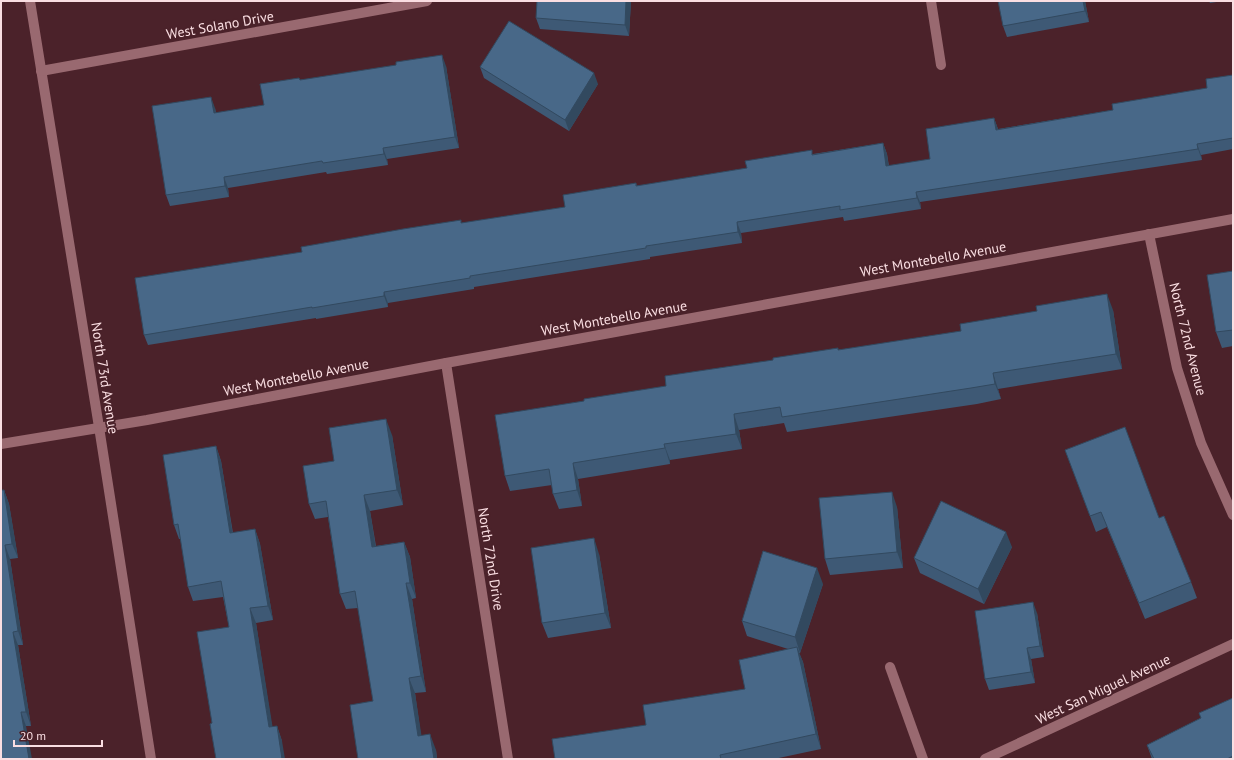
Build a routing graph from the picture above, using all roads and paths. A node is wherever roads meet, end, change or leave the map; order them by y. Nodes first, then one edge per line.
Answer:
1 (30, 1) edge
2 (427, 1) edge
3 (931, 1) edge
4 (941, 65) dead end
5 (41, 71) junction
6 (1233, 219) edge
7 (1150, 234) junction
8 (446, 363) junction
9 (99, 427) junction
10 (1, 444) edge
11 (1233, 515) edge
12 (1233, 644) edge
13 (890, 667) dead end
14 (151, 759) edge
15 (508, 759) edge
16 (923, 759) edge
17 (985, 759) edge

1 - 5 street, North 73rd Avenue
2 - 5 street, West Solano Drive
3 - 4 street
5 - 9 street, North 73rd Avenue
6 - 7 street, West Montebello Avenue
7 - 8 street, West Montebello Avenue
7 - 11 street, North 72nd Avenue
8 - 9 street, West Montebello Avenue
8 - 15 street, North 72nd Drive
9 - 10 street, West Montebello Avenue
9 - 14 street, North 73rd Avenue
12 - 17 street, West San Miguel Avenue
13 - 16 street

